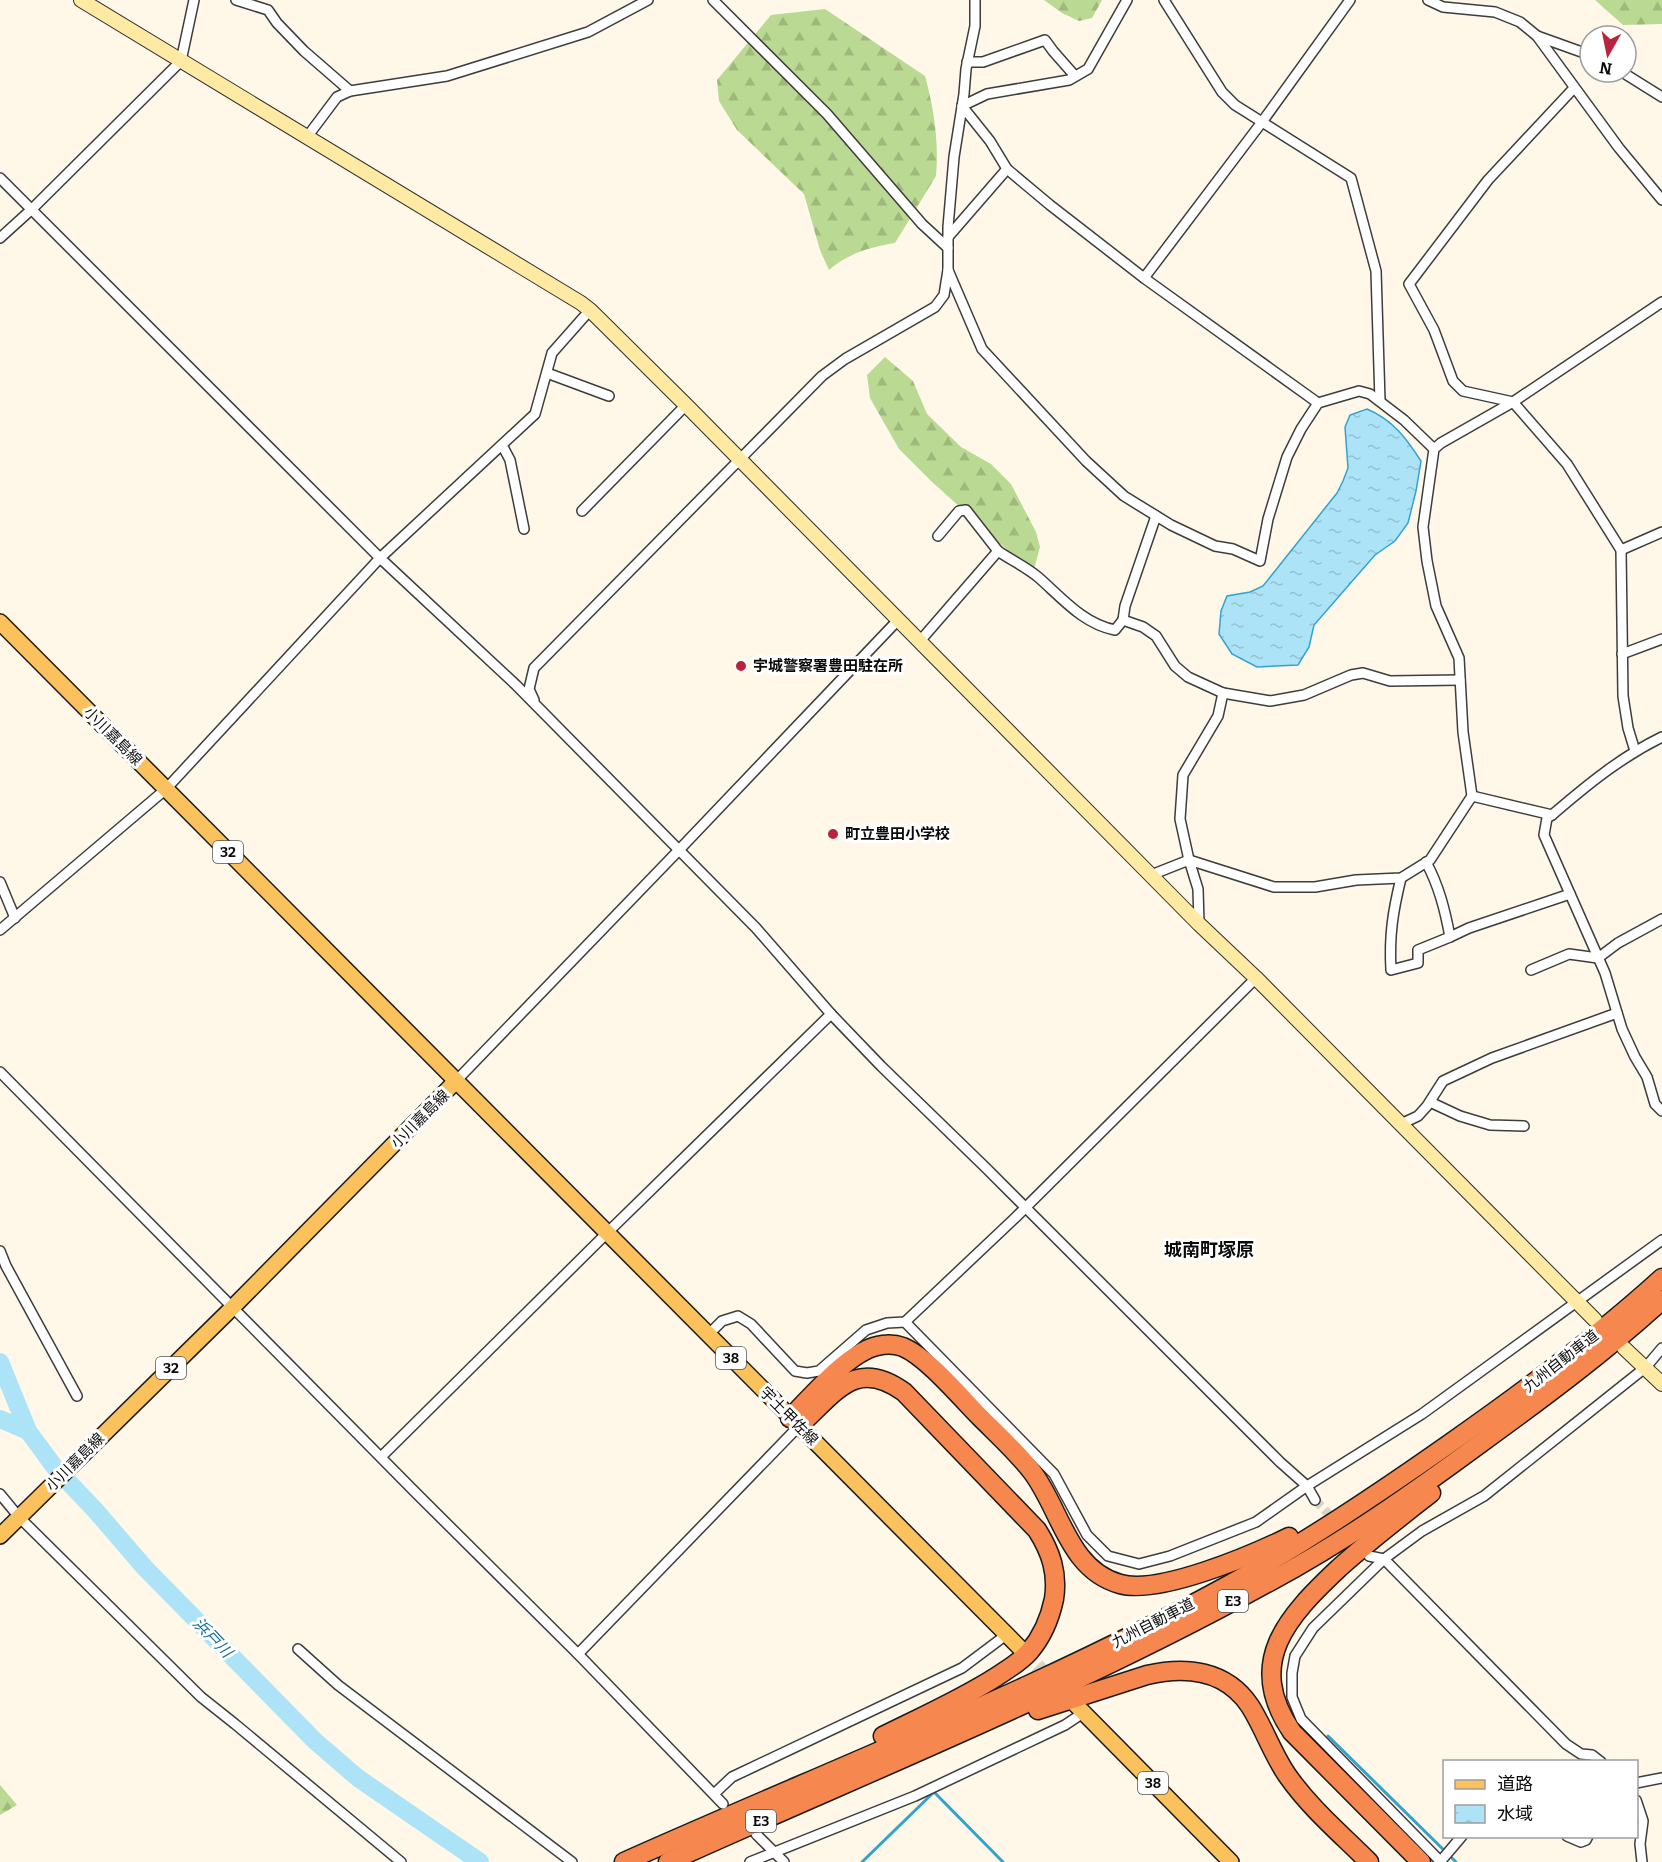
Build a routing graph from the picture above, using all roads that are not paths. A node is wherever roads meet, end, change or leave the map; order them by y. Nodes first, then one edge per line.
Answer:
1 (81, 0) edge
2 (194, 0) edge
3 (236, 0) edge
4 (648, 0) edge
5 (713, 0) edge
6 (975, 0) edge
7 (1127, 0) edge
8 (1164, 0) edge
9 (1350, 0) edge
10 (1428, 0) edge
11 (1537, 36) junction
12 (1578, 51) edge
13 (181, 61) junction
14 (967, 62) junction
15 (1075, 76) junction
16 (1638, 82) edge
17 (1574, 88) junction
18 (350, 91) junction
19 (1662, 97) edge
20 (962, 106) junction
21 (1262, 122) junction
22 (307, 137) junction
23 (1007, 169) junction
24 (0, 178) edge
25 (1662, 200) edge
26 (32, 210) junction
27 (948, 237) junction
28 (0, 238) edge
29 (948, 248) junction
30 (948, 270) junction
31 (1144, 278) junction
32 (1662, 302) edge
33 (590, 310) junction
34 (547, 373) junction
35 (609, 396) dead end
36 (1380, 401) junction
37 (1513, 402) junction
38 (1318, 403) junction
39 (686, 405) junction
40 (502, 445) junction
41 (1434, 449) junction
42 (741, 460) junction
43 (582, 511) dead end
44 (1156, 516) junction
45 (524, 529) dead end
46 (1662, 531) edge
47 (938, 536) dead end
48 (1621, 550) junction
49 (998, 551) junction
50 (380, 558) junction
51 (899, 619) junction
52 (1123, 620) junction
53 (0, 622) edge
54 (1662, 639) edge
55 (920, 641) junction
56 (1622, 654) junction
57 (1460, 680) junction
58 (1222, 693) junction
59 (536, 706) junction
60 (1662, 736) edge
61 (1635, 751) junction
62 (166, 789) junction
63 (1472, 796) junction
64 (1552, 815) junction
65 (678, 851) junction
66 (1189, 860) junction
67 (1426, 862) junction
68 (1151, 875) junction
69 (1401, 878) junction
70 (0, 882) edge
71 (1570, 894) junction
72 (15, 918) junction
73 (1662, 919) edge
74 (1199, 924) junction
75 (0, 930) edge
76 (1450, 937) junction
77 (1598, 957) junction
78 (1531, 970) dead end
79 (1256, 978) junction
80 (1617, 1013) junction
81 (831, 1014) junction
82 (0, 1072) edge
83 (456, 1081) junction
84 (1430, 1102) junction
85 (1662, 1111) edge
86 (1401, 1124) junction
87 (1524, 1126) dead end
88 (1026, 1208) junction
89 (607, 1233) junction
90 (1662, 1240) edge
91 (0, 1251) edge
92 (1662, 1278) edge
93 (1662, 1300) edge
94 (1576, 1301) junction
95 (233, 1307) junction
96 (1595, 1320) dead end
97 (905, 1322) junction
98 (708, 1335) junction
99 (1615, 1348) junction
100 (1662, 1348) edge
101 (1646, 1367) junction
102 (1662, 1384) edge
103 (77, 1396) dead end
104 (1498, 1410) junction
105 (794, 1422) junction
106 (381, 1457) junction
107 (1307, 1486) junction
108 (0, 1494) edge
109 (1315, 1500) tunnel mouth
110 (19, 1517) junction
111 (0, 1536) edge
112 (1369, 1556) dead end
113 (1384, 1559) junction
114 (1006, 1635) junction
115 (298, 1649) dead end
116 (1021, 1650) tunnel mouth
117 (578, 1654) junction
118 (1079, 1709) joint
119 (1600, 1760) edge
120 (1662, 1778) edge
121 (1638, 1783) edge
122 (714, 1794) junction
123 (824, 1794) junction
124 (723, 1804) dead end
125 (1638, 1806) edge
126 (715, 1822) junction
127 (756, 1834) dead end
128 (1460, 1838) edge
129 (1572, 1838) edge
130 (1587, 1838) edge
131 (696, 1840) junction
132 (774, 1852) junction
133 (401, 1862) edge
134 (573, 1862) edge
135 (624, 1862) edge
136 (668, 1862) edge
137 (750, 1862) edge
138 (784, 1862) edge
139 (1231, 1862) edge
140 (1369, 1862) edge
141 (1421, 1862) edge
142 (1441, 1862) edge
143 (1642, 1862) edge

1 - 13 street
2 - 13 street
3 - 18 street
4 - 18 street
5 - 29 street
6 - 14 street
7 - 15 street
8 - 21 street
9 - 21 street
10 - 11 street
11 - 12 street
11 - 17 street
13 - 22 street
13 - 26 street
14 - 15 street
14 - 20 street
15 - 20 street
16 - 19 street
17 - 25 street
17 - 37 street
18 - 22 street
20 - 23 street
20 - 27 street
21 - 31 street
21 - 36 street
22 - 33 street
23 - 27 street
23 - 31 street
24 - 26 street
26 - 28 street
26 - 50 street
27 - 29 street
29 - 30 street
30 - 42 street
30 - 44 street
31 - 38 street
32 - 37 street
33 - 34 street
33 - 39 street
34 - 35 street
34 - 40 street
36 - 38 street
36 - 41 street
37 - 41 street
37 - 48 street
38 - 44 street
39 - 42 street
39 - 43 street
40 - 45 street
40 - 50 street
41 - 57 street
42 - 51 street
42 - 59 street
44 - 52 street
46 - 48 street
47 - 49 street
48 - 56 street
49 - 52 street
49 - 55 street
50 - 59 street
50 - 62 street
51 - 55 street
51 - 65 street
52 - 58 street
53 - 62 main road, 小川嘉島線 / 32
54 - 56 street
55 - 68 street
56 - 61 street
57 - 58 street
57 - 63 street
58 - 66 street
59 - 65 street
60 - 61 street
61 - 64 street
62 - 72 street
62 - 83 main road, 小川嘉島線 / 32
63 - 64 street
63 - 67 street
64 - 71 street
65 - 81 street
65 - 83 street
66 - 68 street
66 - 69 street
66 - 74 street
67 - 69 street
67 - 76 street
68 - 74 street
69 - 76 street
70 - 72 street
71 - 76 street
71 - 77 street
72 - 75 street
73 - 77 street
74 - 79 street
77 - 78 street
77 - 80 street
79 - 86 street
79 - 88 street
80 - 84 street
80 - 85 street
81 - 88 street
81 - 89 street
82 - 95 street
83 - 89 main road, 宇土甲佐線 / 38
83 - 95 main road, 小川嘉島線 / 32
84 - 86 street
84 - 87 street
86 - 94 street
88 - 97 street
88 - 107 street
89 - 98 main road, 宇土甲佐線 / 38
89 - 106 street
90 - 94 street
91 - 103 street
92 - 104 highway, 九州自動車道 / E3
93 - 99 highway, 九州自動車道 / E3
94 - 96 street
94 - 107 street
95 - 106 street
95 - 110 main road, 小川嘉島線 / 32
97 - 98 street
97 - 107 street
98 - 105 main road, 宇土甲佐線 / 38
99 - 101 street
99 - 123 highway, 九州自動車道 / E3
99 - 141 highway
100 - 101 street
101 - 102 street
101 - 113 street
104 - 105 highway
104 - 126 highway, 九州自動車道 / E3
105 - 114 main road, 宇土甲佐線 / 38
105 - 117 street
105 - 126 highway
106 - 117 street
107 - 109 street
108 - 110 street
110 - 111 main road, 小川嘉島線 / 32
110 - 133 street
112 - 113 street
113 - 119 street
113 - 142 street
114 - 116 main road, 宇土甲佐線 / 38
114 - 122 street
115 - 134 street
117 - 122 street
118 - 132 street
118 - 139 main road, 38
120 - 121 street
122 - 124 street
123 - 131 highway, 九州自動車道 / E3
123 - 140 highway
125 - 143 street
126 - 131 highway, 九州自動車道 / E3
127 - 132 street
128 - 142 street
129 - 130 street
131 - 135 highway, 九州自動車道 / E3
131 - 136 highway, 九州自動車道 / E3
132 - 137 street
132 - 138 street

